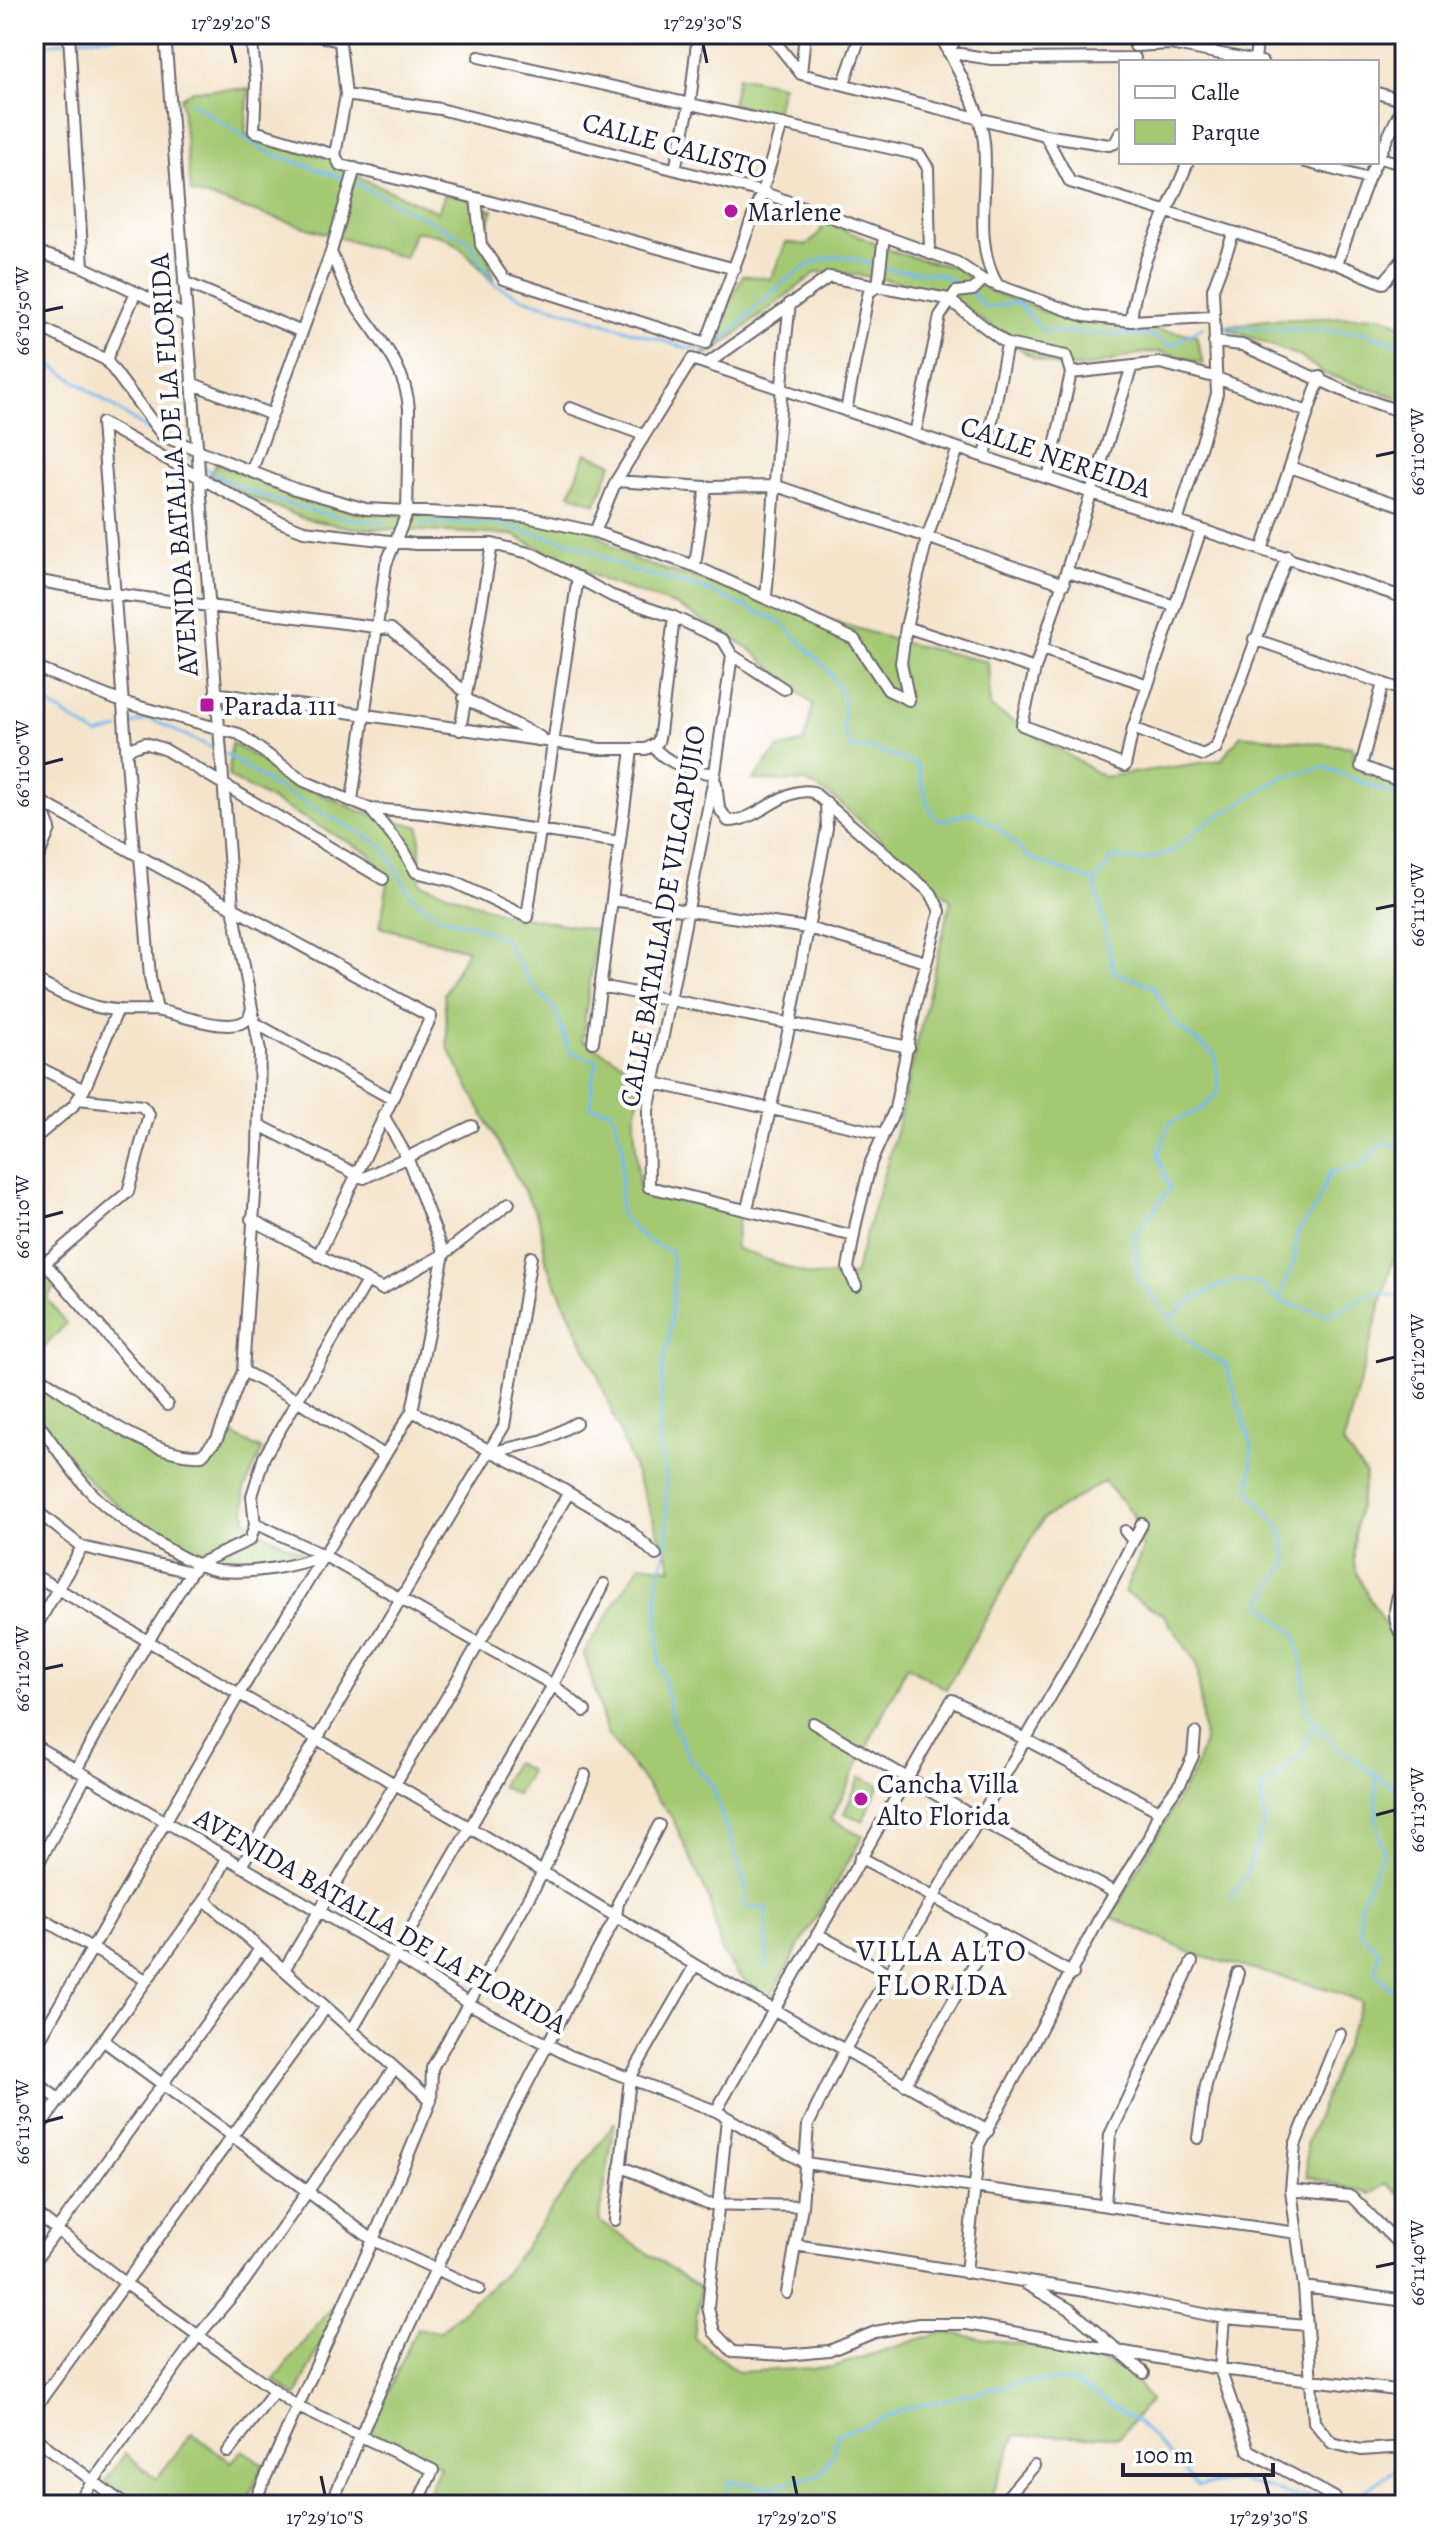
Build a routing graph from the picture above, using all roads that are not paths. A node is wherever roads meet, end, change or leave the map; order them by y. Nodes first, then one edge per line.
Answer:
1 (69, 34) edge
2 (165, 34) edge
3 (251, 34) edge
4 (310, 34) edge
5 (698, 34) edge
6 (769, 34) edge
7 (805, 34) edge
8 (861, 34) edge
9 (940, 34) edge
10 (959, 34) edge
11 (1258, 34) edge
12 (339, 37) edge
13 (1135, 50) edge
14 (948, 52) junction
15 (479, 57) dead end
16 (1253, 60) edge
17 (1258, 60) edge
18 (801, 74) junction
19 (844, 83) junction
20 (1379, 94) edge
21 (346, 95) junction
22 (1405, 101) edge
23 (690, 103) junction
24 (978, 119) junction
25 (782, 124) junction
26 (1045, 135) junction
27 (1119, 136) edge
28 (335, 155) junction
29 (1380, 158) joint
30 (1187, 164) edge
31 (1313, 164) edge
32 (1377, 164) edge
33 (1405, 165) edge
34 (355, 168) junction
35 (675, 169) junction
36 (1368, 179) junction
37 (762, 192) junction
38 (476, 198) junction
39 (1167, 213) junction
40 (1233, 235) junction
41 (884, 236) junction
42 (331, 252) junction
43 (40, 253) dead end
44 (930, 254) junction
45 (1405, 257) edge
46 (1337, 264) junction
47 (83, 267) junction
48 (735, 269) junction
49 (983, 280) junction
50 (184, 282) junction
51 (878, 286) junction
52 (998, 286) junction
53 (136, 292) junction
54 (948, 299) junction
55 (790, 303) junction
56 (186, 316) junction
57 (1212, 317) junction
58 (1131, 321) junction
59 (34, 324) edge
60 (302, 332) junction
61 (1214, 342) junction
62 (1007, 344) junction
63 (106, 360) junction
64 (707, 364) junction
65 (1131, 369) junction
66 (1071, 373) junction
67 (1214, 377) junction
68 (1320, 377) junction
69 (191, 383) junction
70 (779, 388) junction
71 (570, 408) dead end
72 (846, 411) junction
73 (1308, 412) junction
74 (1405, 413) edge
75 (272, 415) junction
76 (915, 434) junction
77 (644, 435) junction
78 (196, 447) junction
79 (958, 448) junction
80 (985, 457) junction
81 (1290, 467) junction
82 (252, 470) junction
83 (198, 477) junction
84 (1048, 478) junction
85 (616, 481) junction
86 (777, 486) junction
87 (706, 487) junction
88 (1093, 493) junction
89 (1405, 507) edge
90 (407, 513) junction
91 (1177, 522) junction
92 (1201, 530) junction
93 (595, 532) junction
94 (927, 538) junction
95 (396, 541) junction
96 (492, 544) junction
97 (1262, 550) junction
98 (1287, 556) junction
99 (695, 566) junction
100 (1068, 572) junction
101 (578, 577) junction
102 (34, 580) edge
103 (1064, 584) junction
104 (114, 594) junction
105 (766, 596) junction
106 (1405, 598) edge
107 (210, 604) junction
108 (1175, 606) junction
109 (674, 617) junction
110 (378, 626) junction
111 (906, 627) junction
112 (1254, 639) junction
113 (1042, 649) junction
114 (732, 655) junction
115 (34, 667) edge
116 (1035, 669) junction
117 (1383, 683) junction
118 (1148, 685) junction
119 (784, 689) dead end
120 (1405, 691) edge
121 (215, 693) junction
122 (464, 695) junction
123 (122, 702) junction
124 (365, 715) junction
125 (217, 727) junction
126 (1133, 728) junction
127 (460, 730) junction
128 (553, 743) junction
129 (653, 746) junction
130 (126, 750) junction
131 (632, 750) junction
132 (715, 773) junction
133 (222, 781) junction
134 (1405, 783) edge
135 (37, 800) edge
136 (352, 800) junction
137 (826, 802) junction
138 (370, 809) junction
139 (539, 832) junction
140 (620, 842) junction
141 (137, 855) junction
142 (34, 867) edge
143 (383, 879) dead end
144 (612, 900) junction
145 (233, 907) junction
146 (689, 911) junction
147 (808, 928) junction
148 (926, 962) junction
149 (34, 980) edge
150 (600, 986) junction
151 (670, 1000) junction
152 (253, 1007) junction
153 (157, 1010) junction
154 (117, 1011) junction
155 (257, 1024) junction
156 (790, 1024) junction
157 (593, 1042) dead end
158 (909, 1047) junction
159 (34, 1065) edge
160 (654, 1083) junction
161 (81, 1094) junction
162 (390, 1098) junction
163 (768, 1108) junction
164 (383, 1115) junction
165 (259, 1125) junction
166 (472, 1126) dead end
167 (884, 1134) junction
168 (34, 1139) edge
169 (407, 1157) junction
170 (356, 1175) junction
171 (509, 1203) dead end
172 (747, 1209) junction
173 (251, 1219) junction
174 (854, 1236) junction
175 (34, 1250) edge
176 (444, 1254) junction
177 (318, 1256) junction
178 (531, 1257) dead end
179 (45, 1263) junction
180 (366, 1283) junction
181 (856, 1286) dead end
182 (243, 1371) junction
183 (34, 1373) edge
184 (297, 1400) junction
185 (167, 1405) dead end
186 (412, 1411) junction
187 (34, 1418) edge
188 (576, 1423) dead end
189 (489, 1453) junction
190 (384, 1455) junction
191 (568, 1494) junction
192 (34, 1509) edge
193 (255, 1523) junction
194 (1142, 1524) dead end
195 (1125, 1531) dead end
196 (1133, 1541) junction
197 (82, 1547) junction
198 (323, 1555) junction
199 (656, 1555) dead end
200 (200, 1563) junction
201 (1405, 1571) edge
202 (191, 1572) junction
203 (34, 1575) edge
204 (604, 1584) dead end
205 (58, 1589) junction
206 (400, 1599) junction
207 (34, 1630) edge
208 (1405, 1639) edge
209 (148, 1641) junction
210 (477, 1643) junction
211 (553, 1685) junction
212 (239, 1694) junction
213 (585, 1711) dead end
214 (813, 1723) dead end
215 (1195, 1733) dead end
216 (317, 1739) junction
217 (1024, 1740) junction
218 (34, 1745) edge
219 (81, 1773) junction
220 (585, 1775) dead end
221 (907, 1776) junction
222 (394, 1784) junction
223 (1159, 1811) junction
224 (978, 1819) junction
225 (165, 1822) junction
226 (659, 1825) dead end
227 (469, 1827) junction
228 (860, 1857) junction
229 (227, 1858) junction
230 (241, 1866) junction
231 (34, 1871) edge
232 (542, 1874) junction
233 (1114, 1892) junction
234 (936, 1897) junction
235 (205, 1900) junction
236 (318, 1911) junction
237 (34, 1914) edge
238 (616, 1917) junction
239 (994, 1929) junction
240 (817, 1934) junction
241 (93, 1948) junction
242 (260, 1949) junction
243 (394, 1955) junction
244 (1192, 1962) dead end
245 (695, 1965) junction
246 (284, 1970) junction
247 (1238, 1973) dead end
248 (890, 1974) junction
249 (1073, 1974) junction
250 (146, 1980) junction
251 (471, 2005) junction
252 (326, 2007) junction
253 (773, 2010) junction
254 (352, 2030) junction
255 (1340, 2034) dead end
256 (104, 2041) junction
257 (546, 2045) junction
258 (34, 2049) edge
259 (844, 2051) junction
260 (394, 2069) junction
261 (630, 2078) junction
262 (35, 2083) edge
263 (162, 2083) junction
264 (905, 2085) junction
265 (60, 2100) junction
266 (431, 2100) junction
267 (716, 2111) junction
268 (727, 2118) junction
269 (988, 2131) junction
270 (34, 2135) edge
271 (233, 2136) junction
272 (1198, 2138) dead end
273 (805, 2163) junction
274 (620, 2166) junction
275 (973, 2187) junction
276 (306, 2190) junction
277 (1291, 2190) junction
278 (718, 2204) junction
279 (1105, 2204) junction
280 (802, 2206) junction
281 (34, 2212) edge
282 (615, 2220) dead end
283 (58, 2231) junction
284 (1297, 2233) junction
285 (373, 2240) junction
286 (795, 2245) junction
287 (1405, 2250) edge
288 (34, 2262) edge
289 (438, 2269) junction
290 (966, 2273) junction
291 (1021, 2281) junction
292 (125, 2283) junction
293 (1304, 2287) junction
294 (479, 2289) dead end
295 (787, 2293) dead end
296 (1405, 2301) edge
297 (1224, 2318) junction
298 (1307, 2325) junction
299 (198, 2336) junction
300 (1119, 2352) junction
301 (1220, 2369) junction
302 (1144, 2373) dead end
303 (1311, 2379) junction
304 (275, 2390) junction
305 (1405, 2391) edge
306 (298, 2407) junction
307 (34, 2409) edge
308 (34, 2437) edge
309 (360, 2437) junction
310 (1405, 2447) edge
311 (228, 2452) dead end
312 (1034, 2466) dead end
313 (93, 2481) junction
314 (76, 2505) edge
315 (125, 2505) edge
316 (253, 2505) edge
317 (331, 2505) edge
318 (417, 2505) edge
319 (1000, 2505) edge
320 (1328, 2505) edge

1 - 47 street
2 - 50 street, AVENIDA BATALLA DE LA FLORIDA
3 - 28 street
4 - 12 street
5 - 23 street
6 - 18 street
7 - 18 street
8 - 19 street
9 - 14 street
10 - 14 street
11 - 17 street
12 - 21 street
13 - 14 street
13 - 16 street
14 - 24 street
15 - 23 street
18 - 19 street
19 - 24 street
20 - 22 street
21 - 28 street
21 - 35 street, CALLE CALISTO
22 - 29 street
23 - 25 street
23 - 35 street
24 - 26 street
24 - 52 street
25 - 37 street
25 - 44 street
26 - 27 street
26 - 39 street
28 - 34 street
29 - 33 street
30 - 39 street
31 - 36 street
32 - 36 street
34 - 38 street
34 - 42 street
35 - 37 street, CALLE CALISTO
36 - 46 street
37 - 41 street, CALLE CALISTO
37 - 48 street
38 - 48 street
38 - 48 street
39 - 40 street
39 - 58 street
40 - 46 street
40 - 57 street
41 - 44 street, CALLE CALISTO
41 - 51 street
42 - 60 street
42 - 90 street
43 - 47 street
44 - 49 street, CALLE CALISTO
45 - 46 street
47 - 53 street
49 - 52 street, CALLE CALISTO
49 - 54 street
50 - 56 street, AVENIDA BATALLA DE LA FLORIDA
50 - 60 street
51 - 54 street
51 - 55 street
51 - 72 street
52 - 58 street, CALLE CALISTO
53 - 56 street
53 - 63 street
54 - 62 street
54 - 76 street
55 - 64 street
55 - 70 street
56 - 69 street, AVENIDA BATALLA DE LA FLORIDA
57 - 58 street, CALLE CALISTO
57 - 61 street
59 - 63 street
60 - 75 street
61 - 67 street
61 - 68 street
62 - 66 street
62 - 80 street
63 - 78 street
64 - 70 street, CALLE NEREIDA
64 - 77 street, CALLE NEREIDA
65 - 66 street
65 - 67 street
65 - 88 street
66 - 84 street
67 - 73 street
67 - 91 street
68 - 73 street
68 - 74 street
69 - 75 street
69 - 78 street, AVENIDA BATALLA DE LA FLORIDA
70 - 72 street, CALLE NEREIDA
70 - 86 street
71 - 77 street
72 - 76 street, CALLE NEREIDA
73 - 81 street
75 - 82 street
76 - 79 street, CALLE NEREIDA
77 - 85 street
78 - 82 street
78 - 83 street, AVENIDA BATALLA DE LA FLORIDA
79 - 80 street, CALLE NEREIDA
79 - 94 street
80 - 84 street, CALLE NEREIDA
81 - 89 street
81 - 97 street
82 - 90 street
83 - 95 street
83 - 104 street
83 - 107 street, AVENIDA BATALLA DE LA FLORIDA
84 - 88 street, CALLE NEREIDA
85 - 87 street
85 - 93 street
86 - 87 street
86 - 94 street
86 - 105 street
87 - 99 street
88 - 91 street, CALLE NEREIDA
88 - 100 street
90 - 93 street
90 - 95 street
91 - 92 street, CALLE NEREIDA
92 - 97 street, CALLE NEREIDA
92 - 108 street
93 - 99 street
94 - 103 street
94 - 111 street
95 - 96 street
95 - 110 street
96 - 101 street
96 - 122 street
97 - 98 street, CALLE NEREIDA
98 - 106 street, CALLE NEREIDA
98 - 112 street
99 - 105 street
100 - 103 street
100 - 108 street
101 - 109 street
101 - 128 street
102 - 104 street
103 - 113 street
104 - 107 street
104 - 123 street
105 - 111 street
107 - 110 street
107 - 121 street, AVENIDA BATALLA DE LA FLORIDA
108 - 118 street
109 - 114 street
109 - 129 street
110 - 122 street
110 - 124 street
111 - 116 street
112 - 117 street
112 - 126 street
113 - 116 street
113 - 118 street
114 - 119 street
114 - 132 street, CALLE BATALLA DE VILCAPUJIO
115 - 123 street
116 - 126 street
117 - 120 street
117 - 134 street
118 - 126 street
121 - 124 street
121 - 125 street, AVENIDA BATALLA DE LA FLORIDA
122 - 127 street
122 - 128 street
123 - 125 street
123 - 130 street
124 - 127 street
124 - 136 street
125 - 133 street, AVENIDA BATALLA DE LA FLORIDA
125 - 136 street
127 - 128 street
128 - 131 street
128 - 139 street
129 - 131 street
129 - 132 street
130 - 133 street
130 - 141 street
131 - 140 street
132 - 137 street
132 - 146 street, CALLE BATALLA DE VILCAPUJIO
133 - 143 street
133 - 145 street, AVENIDA BATALLA DE LA FLORIDA
135 - 141 street
135 - 142 street
136 - 138 street
137 - 147 street
137 - 148 street
138 - 139 street
138 - 139 street
139 - 140 street
140 - 144 street
141 - 145 street
141 - 153 street
144 - 146 street
144 - 150 street
145 - 152 street, AVENIDA BATALLA DE LA FLORIDA
145 - 162 street
146 - 147 street
146 - 151 street, CALLE BATALLA DE VILCAPUJIO
147 - 148 street
147 - 156 street
148 - 158 street
149 - 154 street
150 - 151 street
150 - 157 street
151 - 156 street
151 - 160 street, CALLE BATALLA DE VILCAPUJIO
152 - 153 street
152 - 155 street, AVENIDA BATALLA DE LA FLORIDA
153 - 154 street
154 - 161 street
155 - 162 street
155 - 165 street, AVENIDA BATALLA DE LA FLORIDA
156 - 158 street
156 - 163 street
158 - 167 street
159 - 161 street
160 - 163 street
160 - 172 street, CALLE BATALLA DE VILCAPUJIO
161 - 168 street
161 - 179 street
162 - 164 street
163 - 167 street
163 - 172 street
164 - 169 street
164 - 170 street
165 - 170 street
165 - 173 street, AVENIDA BATALLA DE LA FLORIDA
166 - 169 street
167 - 174 street
169 - 170 street
169 - 176 street
170 - 177 street
171 - 176 street
172 - 174 street
173 - 177 street
173 - 182 street, AVENIDA BATALLA DE LA FLORIDA
174 - 181 street
175 - 179 street
176 - 180 street
176 - 186 street
177 - 180 street
178 - 189 street
179 - 185 street
180 - 184 street
182 - 183 street, AVENIDA BATALLA DE LA FLORIDA
182 - 184 street
184 - 190 street
184 - 193 street
186 - 189 street
186 - 190 street
187 - 200 street
188 - 189 street
189 - 191 street
189 - 206 street
190 - 198 street
191 - 199 street
191 - 210 street
192 - 197 street
193 - 198 street
193 - 200 street
194 - 196 street
195 - 196 street
196 - 217 street
197 - 202 street
197 - 205 street
198 - 200 street
198 - 206 street
198 - 212 street
200 - 202 street
201 - 208 street
202 - 209 street
203 - 205 street
204 - 211 street
205 - 207 street
205 - 209 street
206 - 210 street
206 - 216 street
209 - 212 street
209 - 219 street
210 - 211 street
210 - 222 street
211 - 213 street
211 - 227 street
212 - 216 street
212 - 225 street
214 - 221 street
215 - 223 street
216 - 222 street
216 - 230 street
217 - 221 street
217 - 223 street
217 - 224 street
218 - 219 street, AVENIDA BATALLA DE LA FLORIDA
219 - 225 street, AVENIDA BATALLA DE LA FLORIDA
219 - 231 street
220 - 232 street
221 - 224 street
221 - 228 street
222 - 227 street
222 - 236 street
223 - 233 street
224 - 233 street
224 - 234 street
225 - 229 street, AVENIDA BATALLA DE LA FLORIDA
225 - 241 street
226 - 238 street
227 - 232 street
227 - 243 street
228 - 234 street
228 - 240 street
229 - 230 street, AVENIDA BATALLA DE LA FLORIDA
229 - 235 street
230 - 236 street, AVENIDA BATALLA DE LA FLORIDA
232 - 238 street
232 - 251 street
233 - 249 street
234 - 239 street
234 - 248 street
235 - 242 street
235 - 250 street
236 - 243 street, AVENIDA BATALLA DE LA FLORIDA
236 - 246 street
237 - 241 street
238 - 245 street
238 - 257 street
239 - 249 street
239 - 264 street
240 - 248 street
240 - 253 street
241 - 250 street
241 - 258 street
242 - 246 street
242 - 263 street
243 - 251 street, AVENIDA BATALLA DE LA FLORIDA
243 - 254 street
244 - 279 street
245 - 253 street
245 - 261 street
246 - 252 street
247 - 272 street
248 - 259 street
249 - 269 street
250 - 256 street
251 - 257 street, AVENIDA BATALLA DE LA FLORIDA
251 - 266 street
252 - 254 street
252 - 271 street
253 - 259 street
253 - 267 street
254 - 260 street
255 - 277 street
256 - 263 street
256 - 265 street
257 - 261 street, AVENIDA BATALLA DE LA FLORIDA
257 - 289 street
259 - 264 street
259 - 273 street
260 - 266 street
260 - 276 street
261 - 267 street, AVENIDA BATALLA DE LA FLORIDA
261 - 274 street
262 - 265 street
263 - 271 street
263 - 283 street
264 - 269 street
265 - 270 street
266 - 285 street
267 - 268 street, AVENIDA BATALLA DE LA FLORIDA
268 - 273 street, AVENIDA BATALLA DE LA FLORIDA
268 - 278 street
269 - 275 street
271 - 276 street
271 - 292 street
273 - 275 street
273 - 280 street
274 - 278 street
274 - 282 street
275 - 279 street
275 - 290 street
276 - 285 street
276 - 299 street
277 - 284 street
277 - 287 street
278 - 280 street
278 - 300 street
279 - 284 street
280 - 286 street
281 - 283 street
283 - 288 street
283 - 292 street
284 - 293 street
285 - 289 street
285 - 306 street
286 - 290 street
286 - 295 street
289 - 294 street
289 - 309 street
290 - 291 street
291 - 297 street
291 - 300 street
292 - 299 street
292 - 307 street
293 - 296 street
293 - 298 street
297 - 298 street
297 - 301 street
298 - 303 street
299 - 304 street
299 - 313 street
300 - 301 street
300 - 302 street
301 - 303 street
301 - 320 street
303 - 305 street
303 - 310 street
304 - 306 street
304 - 311 street
306 - 309 street
306 - 316 street
308 - 313 street
309 - 317 street
309 - 318 street
312 - 319 street
313 - 314 street
313 - 315 street

